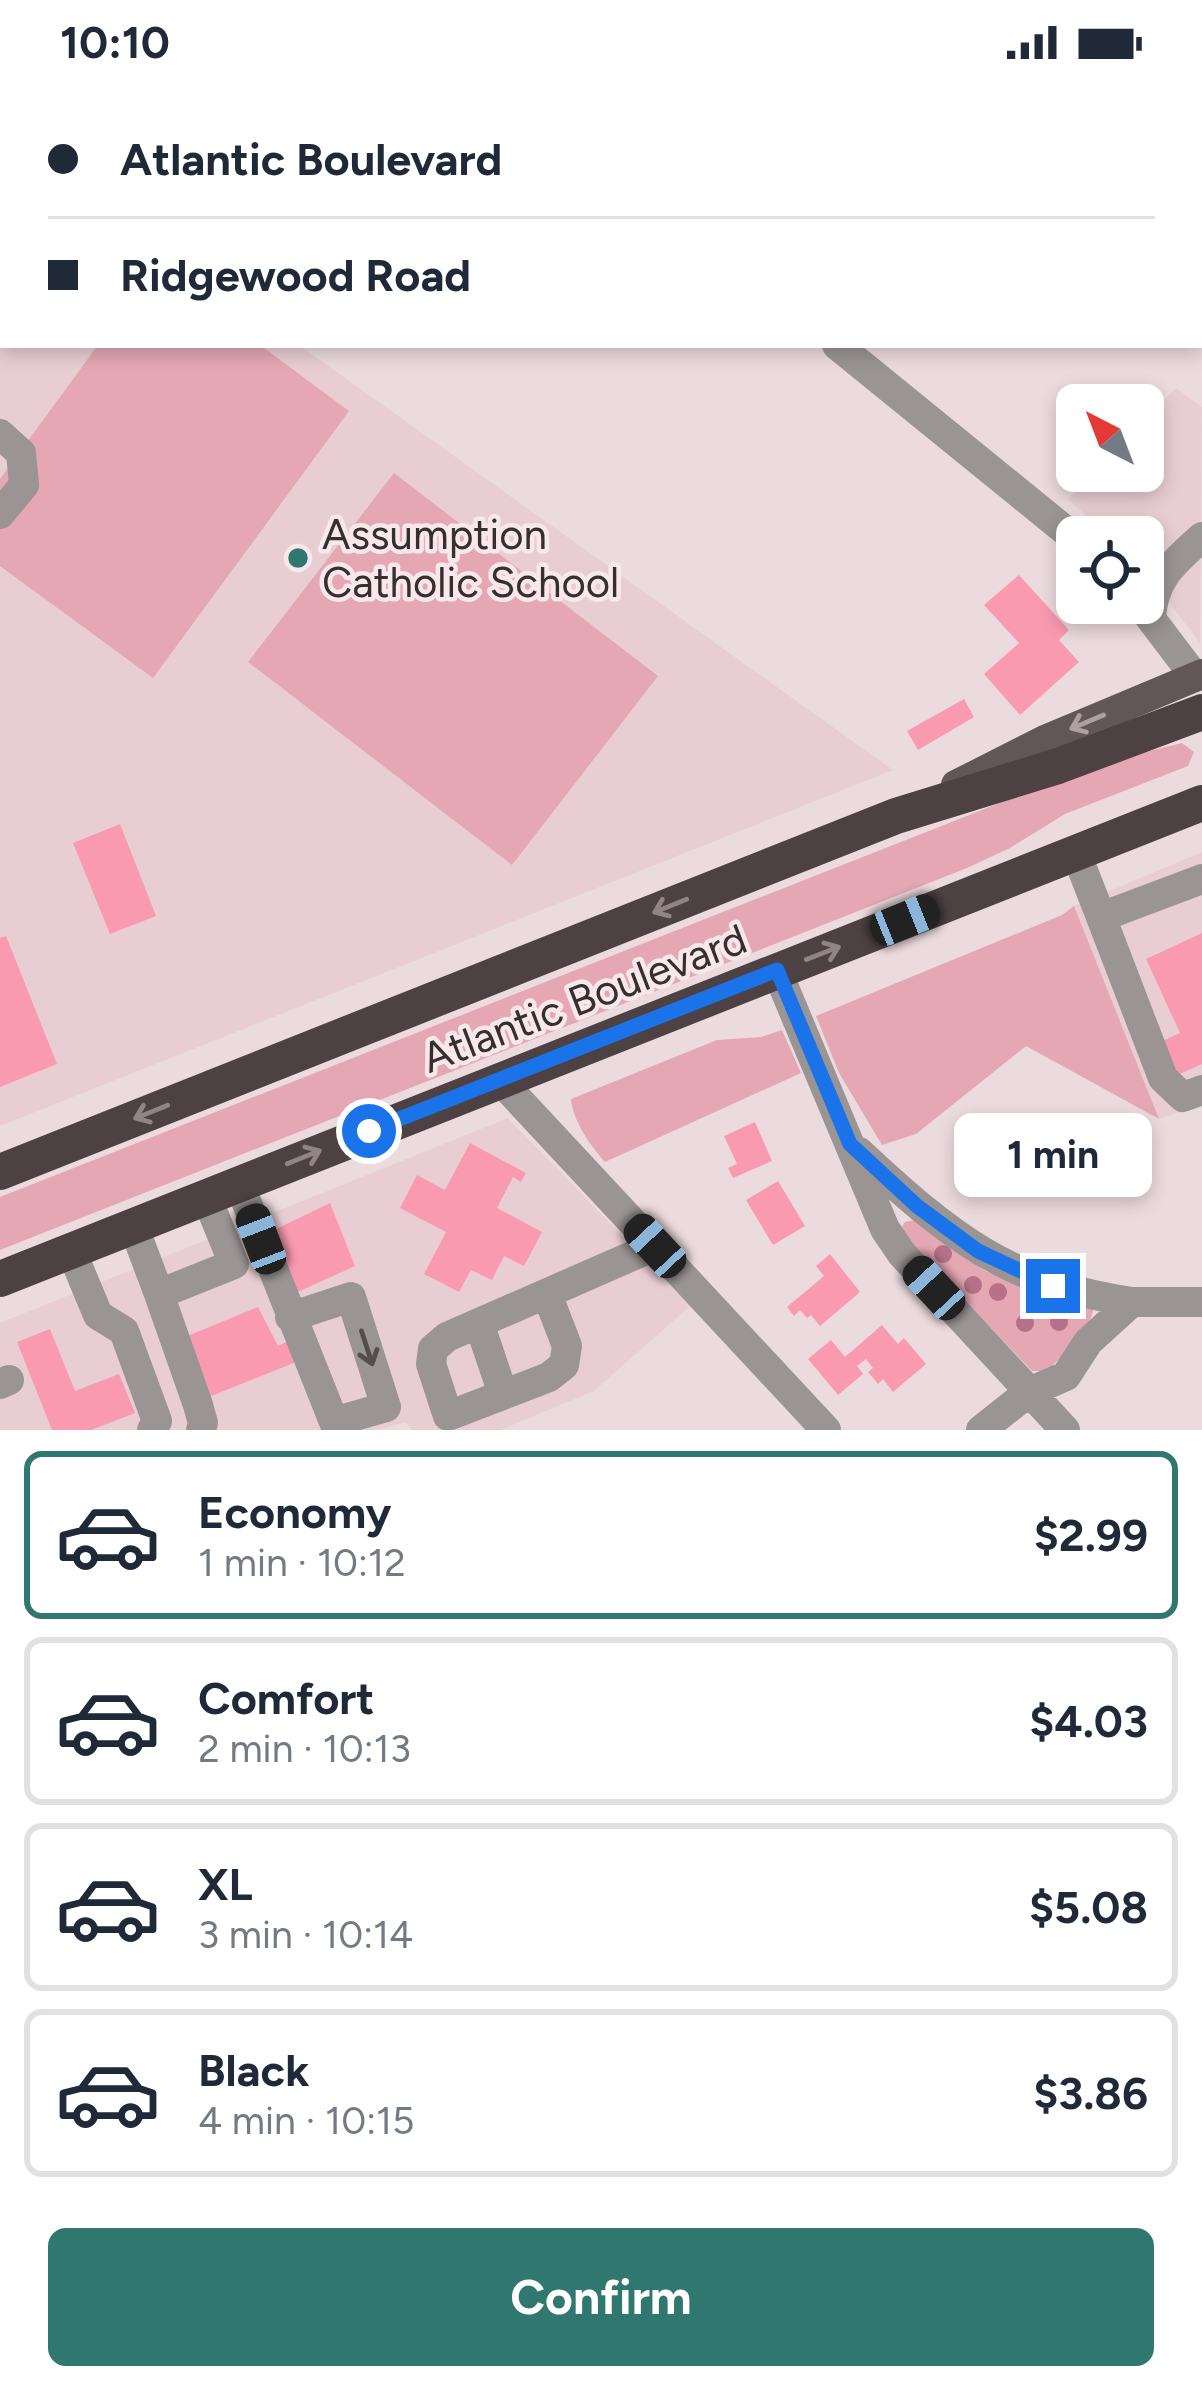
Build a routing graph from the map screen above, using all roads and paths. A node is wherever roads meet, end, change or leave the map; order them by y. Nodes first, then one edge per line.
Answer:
1 (841, 348) edge
2 (0, 434) edge
3 (0, 514) edge
4 (1056, 523) edge
5 (1201, 538) edge
6 (1164, 572) edge
7 (1155, 624) edge
8 (1200, 691) edge
9 (1202, 772) edge
10 (1202, 803) edge
11 (1153, 823) junction
12 (1076, 853) junction
13 (1202, 879) edge
14 (1101, 916) junction
15 (777, 970) junction
16 (499, 1079) junction
17 (1202, 1090) edge
18 (850, 1144) junction
19 (0, 1172) edge
20 (222, 1190) junction
21 (134, 1225) junction
22 (655, 1246) junction
23 (71, 1250) junction
24 (0, 1279) edge
25 (159, 1294) junction
26 (548, 1294) junction
27 (1132, 1302) junction
28 (1202, 1302) edge
29 (290, 1317) dead end
30 (479, 1323) junction
31 (1029, 1392) junction
32 (503, 1394) junction
33 (152, 1430) edge
34 (201, 1430) edge
35 (826, 1430) edge
36 (981, 1430) edge
37 (1065, 1430) edge

1 - 4 street
2 - 3 street
5 - 6 street
7 - 8 street
8 -> 19 highway
9 - 11 highway
10 - 11 highway, Atlantic Boulevard
11 - 12 highway, Atlantic Boulevard
12 - 14 street
15 -> 12 highway, Atlantic Boulevard
13 - 14 street
14 - 17 street
15 - 16 highway, Atlantic Boulevard
15 - 18 street
20 -> 16 highway, Atlantic Boulevard
16 - 22 street
18 - 27 street
18 - 31 street
20 - 21 highway, Atlantic Boulevard
20 - 25 street
20 - 29 street
21 - 23 highway, Atlantic Boulevard
21 - 25 street
22 - 26 street
22 - 35 street
23 - 24 highway, Atlantic Boulevard
23 - 33 street
25 - 34 street
26 - 30 street
26 - 32 street
27 - 28 street
27 - 31 street
30 - 32 street
30 - 32 street
31 - 36 street
31 - 37 street

